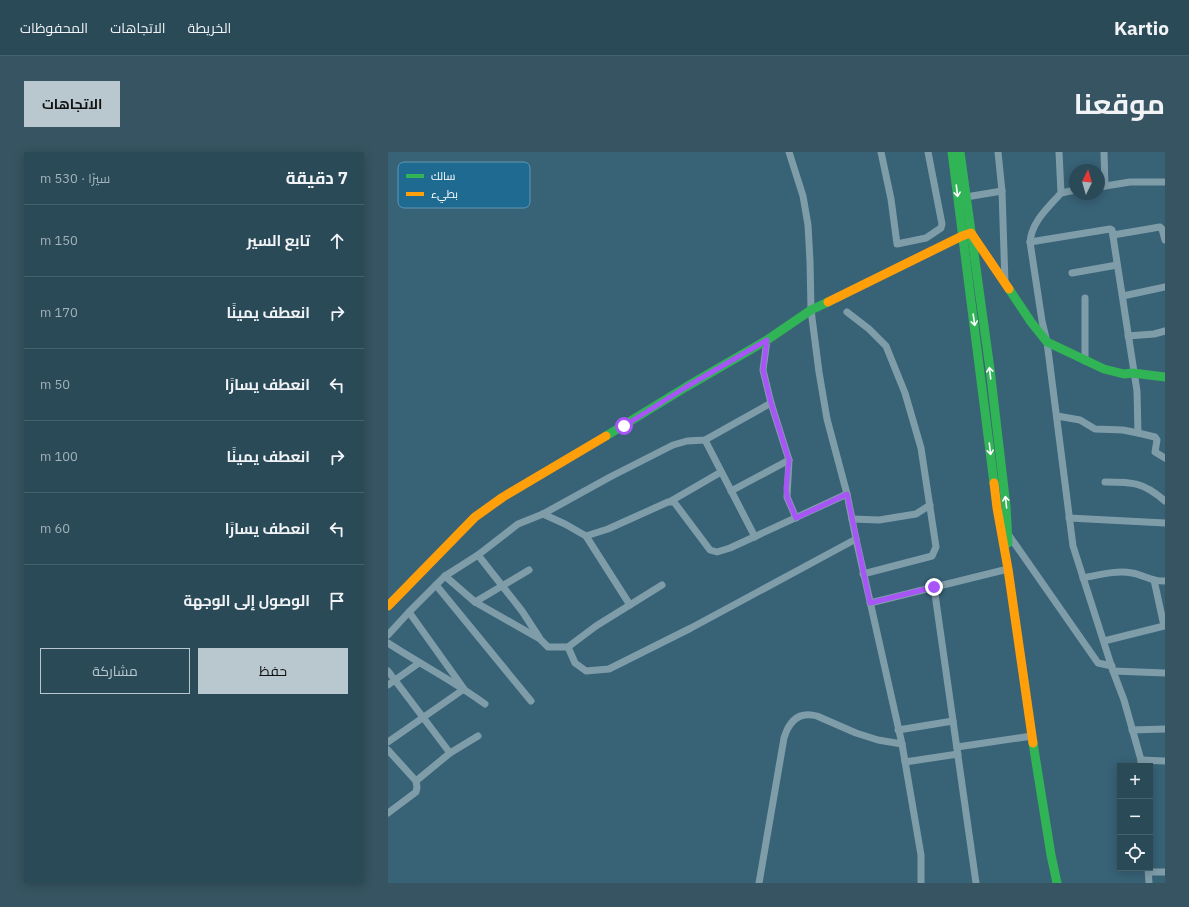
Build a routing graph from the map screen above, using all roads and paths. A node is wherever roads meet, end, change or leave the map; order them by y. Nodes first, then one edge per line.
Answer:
1 (789, 152) edge
2 (881, 152) edge
3 (928, 152) edge
4 (952, 152) edge
5 (960, 152) edge
6 (998, 152) edge
7 (1059, 152) edge
8 (1104, 152) edge
9 (1103, 164) edge
10 (1165, 182) edge
11 (1105, 186) edge
12 (1002, 191) junction
13 (1069, 191) edge
14 (1061, 193) junction
15 (966, 197) junction
16 (966, 234) junction
17 (1113, 235) junction
18 (1165, 240) edge
19 (1030, 242) junction
20 (1117, 266) junction
21 (1072, 272) dead end
22 (1005, 283) junction
23 (1165, 287) edge
24 (1123, 296) junction
25 (1085, 298) dead end
26 (811, 310) junction
27 (847, 312) dead end
28 (1031, 322) junction
29 (1042, 322) junction
30 (1165, 331) edge
31 (1128, 336) junction
32 (767, 340) junction
33 (1047, 342) junction
34 (1085, 361) junction
35 (1133, 373) junction
36 (1165, 377) edge
37 (771, 403) junction
38 (1057, 416) junction
39 (1138, 433) junction
40 (705, 440) junction
41 (1165, 458) edge
42 (789, 460) junction
43 (721, 472) junction
44 (1105, 482) dead end
45 (731, 491) junction
46 (847, 494) junction
47 (671, 501) junction
48 (1165, 501) edge
49 (930, 505) junction
50 (543, 514) junction
51 (796, 518) junction
52 (1069, 518) junction
53 (852, 519) junction
54 (1165, 523) edge
55 (1008, 534) junction
56 (586, 536) junction
57 (755, 537) junction
58 (856, 539) junction
59 (478, 555) junction
60 (1008, 569) junction
61 (529, 570) dead end
62 (864, 574) junction
63 (445, 576) junction
64 (1083, 578) junction
65 (1154, 580) junction
66 (1165, 581) edge
67 (436, 585) junction
68 (662, 585) dead end
69 (502, 586) junction
70 (934, 587) junction
71 (475, 602) junction
72 (870, 603) junction
73 (630, 605) junction
74 (388, 606) edge
75 (1162, 606) edge
76 (409, 612) junction
77 (388, 635) edge
78 (540, 639) junction
79 (1104, 641) junction
80 (388, 643) edge
81 (568, 647) junction
82 (419, 663) junction
83 (1112, 668) junction
84 (388, 671) edge
85 (1165, 673) edge
86 (395, 680) junction
87 (388, 685) edge
88 (464, 689) junction
89 (530, 701) dead end
90 (485, 704) dead end
91 (424, 717) junction
92 (953, 721) junction
93 (1165, 729) edge
94 (898, 730) junction
95 (1132, 730) junction
96 (478, 736) dead end
97 (1032, 736) junction
98 (388, 742) edge
99 (902, 744) junction
100 (388, 750) edge
101 (958, 750) junction
102 (450, 753) junction
103 (1165, 761) edge
104 (905, 762) junction
105 (1141, 763) edge
106 (416, 781) junction
107 (388, 813) edge
108 (1148, 871) edge
109 (1153, 871) edge
110 (1165, 872) edge
111 (921, 881) edge
112 (759, 883) edge
113 (929, 883) edge
114 (976, 883) edge
115 (1057, 883) edge
116 (1149, 883) edge

1 - 26 street
2 - 3 street
4 -> 16 main road
5 - 15 main road
6 - 12 street
7 - 14 street
8 - 9 street
10 - 11 street
12 - 15 street
12 - 22 street
13 - 14 street
14 - 19 street
15 - 16 main road
16 - 22 main road
16 - 26 main road
55 -> 16 main road
16 -> 60 main road
17 - 18 street
17 - 19 street
17 - 20 street
19 - 29 street
20 - 21 street
20 - 24 street
22 - 28 main road
23 - 24 street
24 - 31 street
25 - 34 street
26 - 32 main road
26 - 46 street
27 - 49 street
28 - 29 street
28 - 33 main road
29 - 33 street
30 - 31 street
31 - 35 street
32 - 37 street
32 - 74 main road
33 - 34 main road
33 - 38 street
34 - 35 main road
35 - 36 main road
35 - 39 street
37 - 40 street
37 - 42 street
38 - 39 street
38 - 52 street
39 - 41 street
40 - 43 street
40 - 50 street
42 - 45 street
42 - 51 street
43 - 45 street
43 - 47 street
44 - 48 street
45 - 57 street
46 - 51 street
46 - 53 street
47 - 56 street
47 - 57 street
49 - 53 street
49 - 62 street
50 - 56 street
50 - 59 street
51 - 57 street
52 - 54 street
52 - 64 street
53 - 58 street
55 - 60 main road
55 - 83 street
56 - 73 street
58 - 62 street
58 - 81 street
59 - 63 street
59 - 69 street
60 - 70 street
60 - 97 main road
61 - 69 street
62 - 72 street
63 - 67 street
63 - 71 street
64 - 65 street
64 - 79 street
65 - 66 street
65 - 75 street
67 - 76 street
67 - 89 street
68 - 73 street
69 - 71 street
69 - 78 street
70 - 72 street
70 - 92 street
71 - 78 street
72 - 94 street
73 - 81 street
75 - 79 street
76 - 77 street
76 - 88 street
78 - 81 street
79 - 83 street
80 - 82 street
82 - 86 street
82 - 88 street
83 - 85 street
83 - 95 street
84 - 86 street
86 - 87 street
86 - 91 street
88 - 90 street
88 - 91 street
91 - 98 street
91 - 102 street
92 - 94 street
92 - 101 street
93 - 95 street
94 - 99 street
95 - 105 street
96 - 102 street
97 - 101 street
97 - 115 main road
99 - 104 street
99 - 112 street
100 - 106 street
101 - 104 street
101 - 114 street
102 - 106 street
103 - 105 street
104 - 111 street
106 - 107 street
108 - 116 street
109 - 110 street
111 - 113 street

